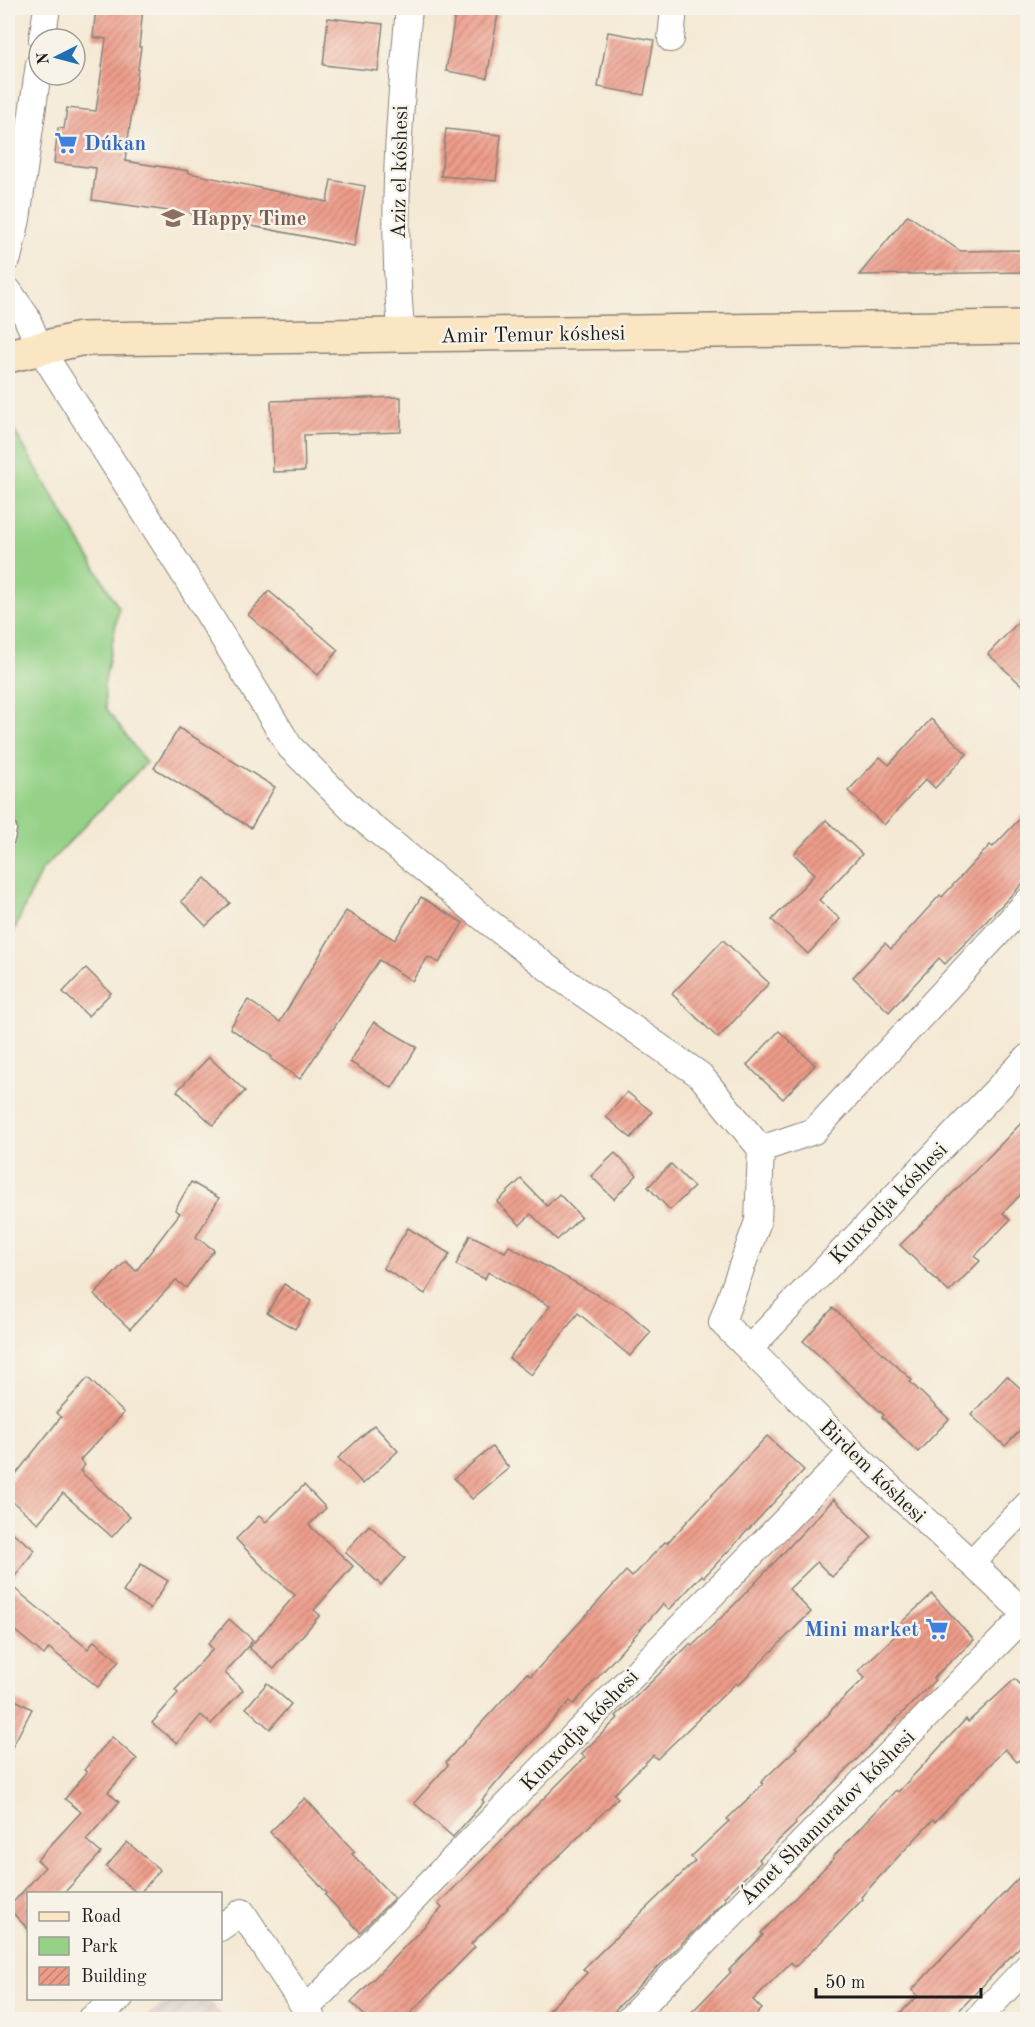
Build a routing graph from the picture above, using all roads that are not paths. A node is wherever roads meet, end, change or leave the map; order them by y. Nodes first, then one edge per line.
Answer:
1 (47, 8) edge
2 (409, 8) edge
3 (674, 8) edge
4 (44, 27) edge
5 (671, 39) dead end
6 (36, 87) edge
7 (8, 258) edge
8 (8, 290) edge
9 (1028, 327) edge
10 (402, 336) junction
11 (39, 347) junction
12 (8, 356) edge
13 (8, 822) edge
14 (8, 839) edge
15 (1028, 901) edge
16 (1028, 1057) edge
17 (761, 1149) junction
18 (749, 1349) junction
19 (852, 1452) junction
20 (1028, 1504) edge
21 (970, 1563) junction
22 (1027, 1616) edge
23 (222, 1927) edge
24 (1028, 1966) edge
25 (117, 2000) edge
26 (310, 2014) edge
27 (90, 2019) edge
28 (628, 2019) edge
29 (977, 2019) edge

1 - 4 street
2 - 10 street, Aziz el kóshesi
3 - 5 street
6 - 7 street
8 - 11 street
9 - 10 street, Amir Temur kóshesi
10 - 11 street, Amir Temur kóshesi
11 - 12 street, Amir Temur kóshesi
11 - 17 street
13 - 14 lane
15 - 17 street
16 - 18 street, Kunxodja kóshesi
17 - 18 street, Birdem kóshesi
18 - 19 street, Birdem kóshesi
19 - 21 street, Birdem kóshesi
19 - 26 street, Kunxodja kóshesi
20 - 21 street
21 - 22 street, Birdem kóshesi
22 - 28 street, Ámet Shamuratov kóshesi
23 - 26 street
24 - 29 street
25 - 27 street

